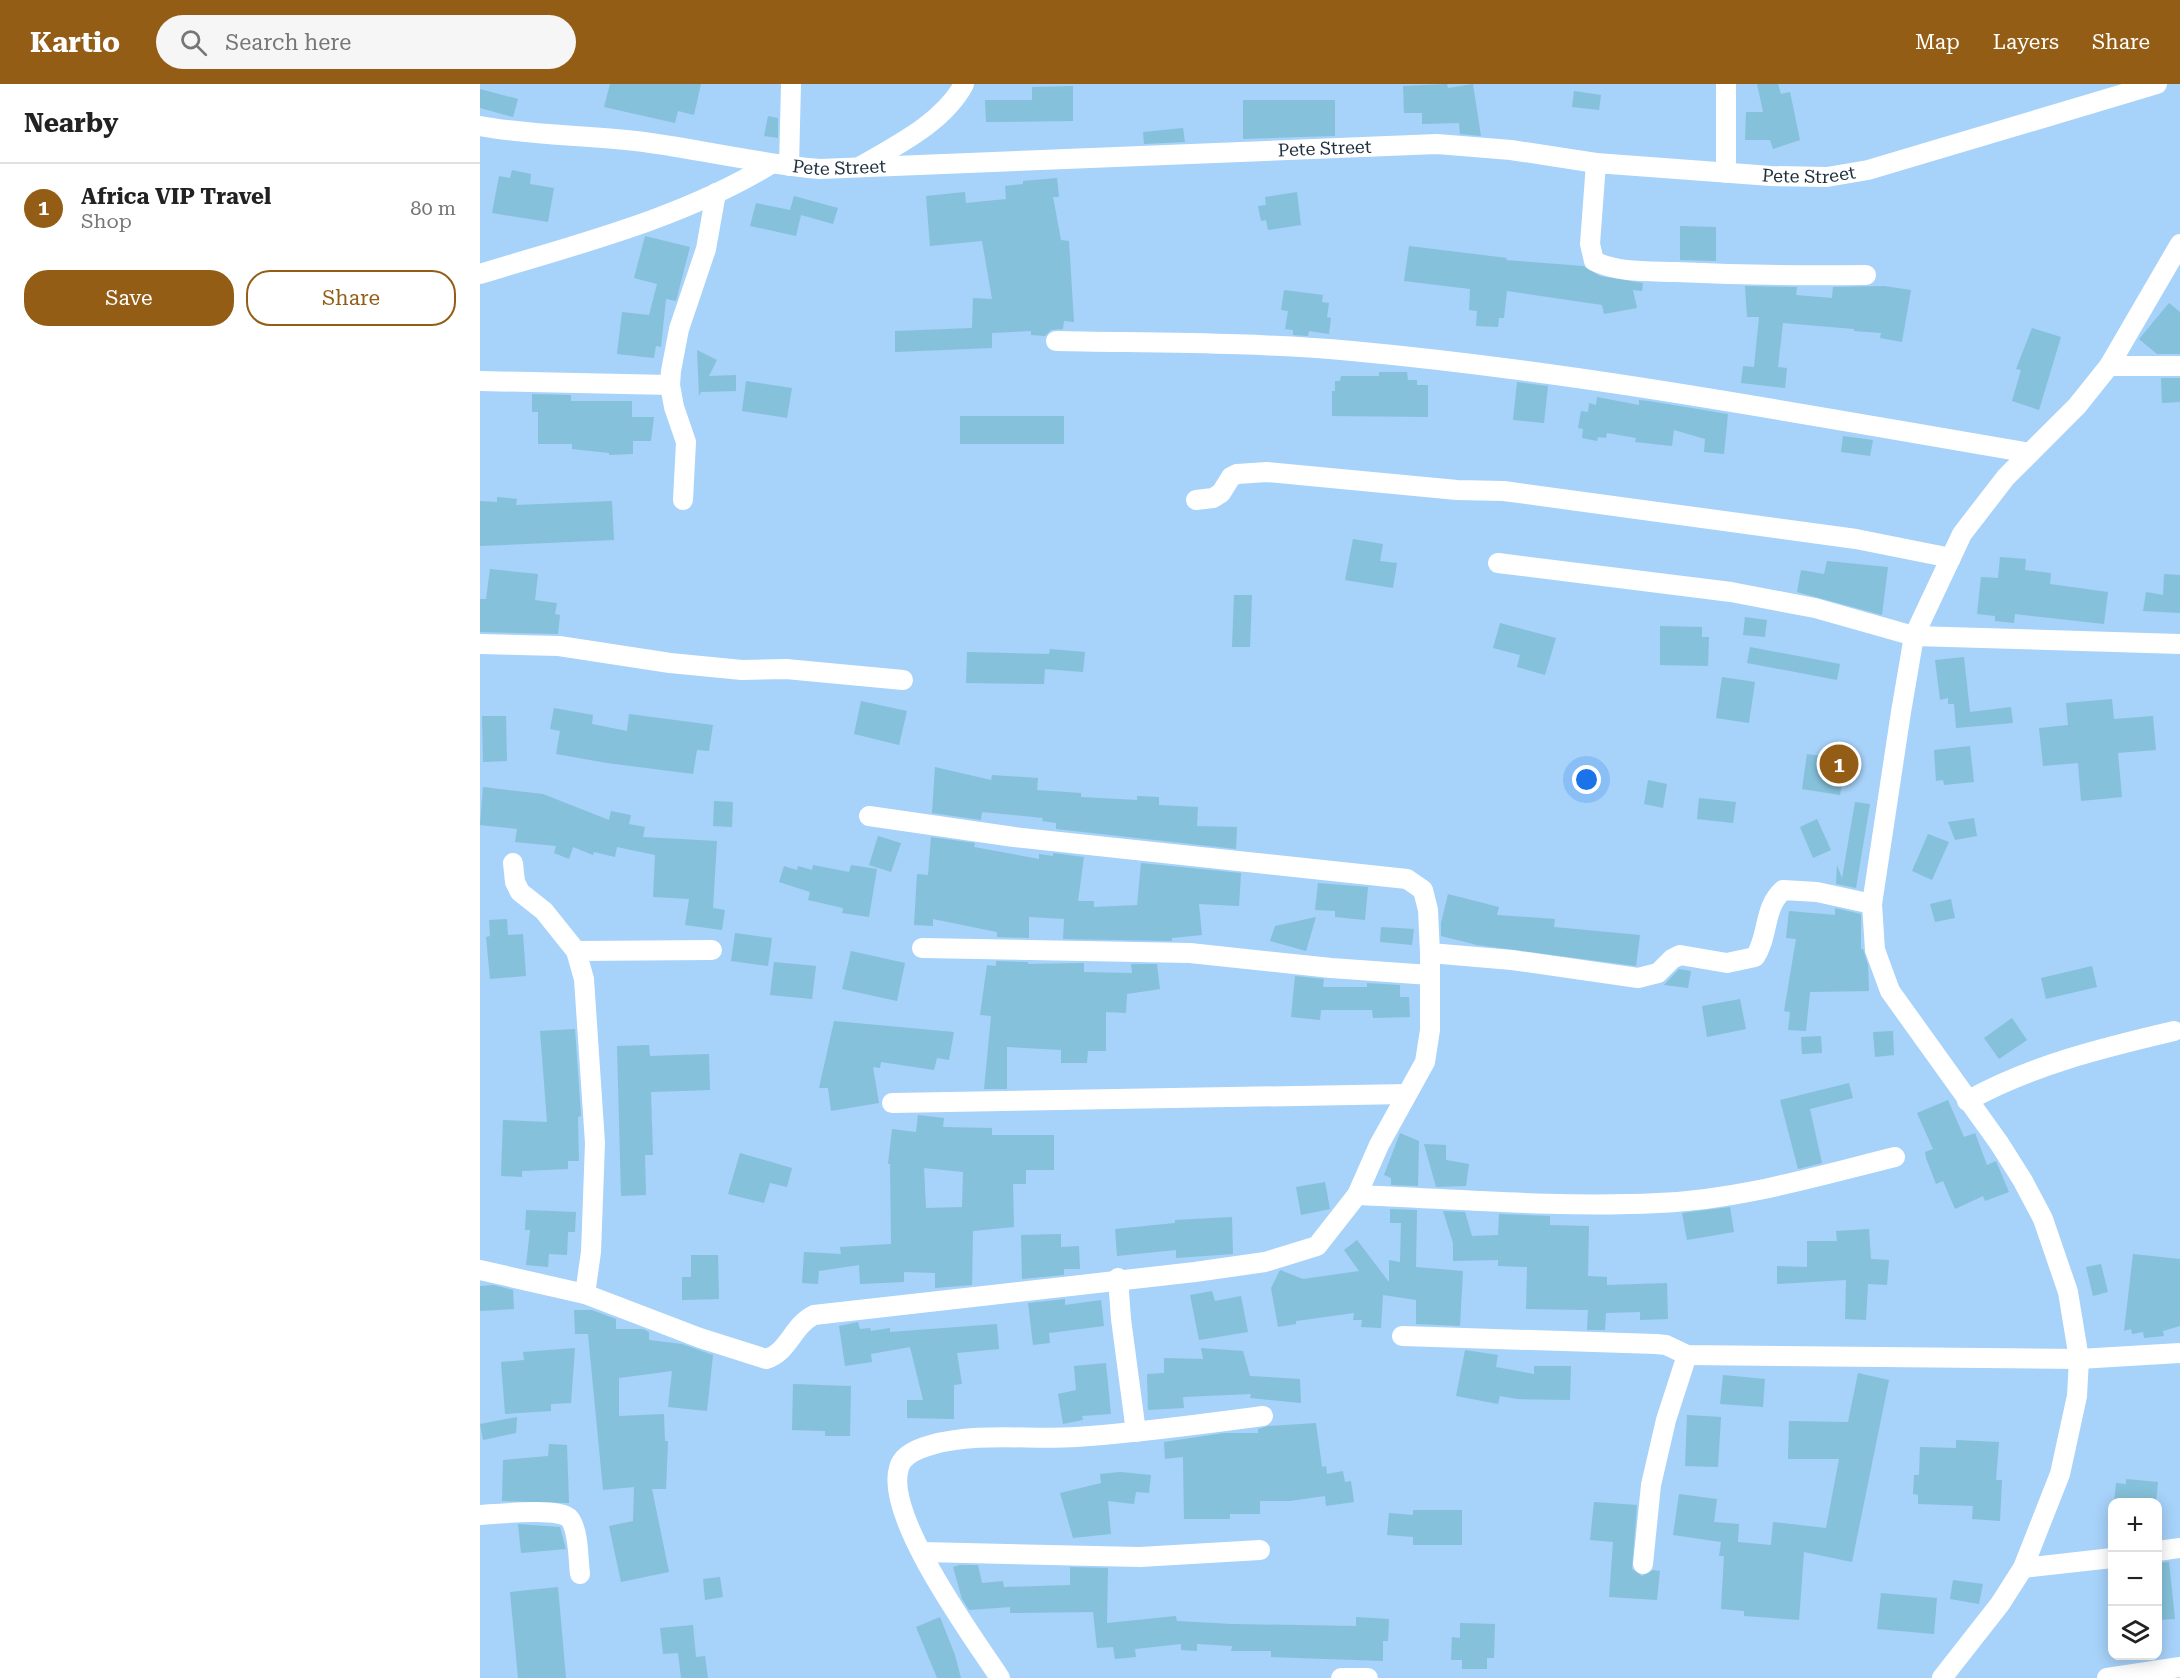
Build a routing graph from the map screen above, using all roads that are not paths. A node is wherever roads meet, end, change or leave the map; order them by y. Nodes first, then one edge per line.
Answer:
1 (791, 84) edge
2 (964, 84) edge
3 (1726, 84) edge
4 (2157, 84) edge
5 (480, 126) edge
6 (1596, 163) junction
7 (780, 165) junction
8 (859, 167) junction
9 (1726, 173) junction
10 (716, 193) junction
11 (2180, 244) edge
12 (480, 274) edge
13 (1866, 275) dead end
14 (1056, 341) dead end
15 (2109, 366) junction
16 (2180, 366) edge
17 (480, 381) edge
18 (670, 385) junction
19 (2030, 453) junction
20 (683, 500) dead end
21 (1196, 500) dead end
22 (1951, 558) junction
23 (1498, 563) dead end
24 (1914, 636) junction
25 (480, 644) edge
26 (2180, 644) edge
27 (903, 680) dead end
28 (869, 816) dead end
29 (513, 863) dead end
30 (1872, 904) junction
31 (922, 948) dead end
32 (712, 950) dead end
33 (576, 951) junction
34 (1430, 953) junction
35 (1430, 975) junction
36 (2174, 1031) dead end
37 (1407, 1094) junction
38 (1966, 1101) junction
39 (892, 1103) dead end
40 (1895, 1157) dead end
41 (1357, 1195) junction
42 (480, 1270) edge
43 (1118, 1278) junction
44 (585, 1294) junction
45 (1402, 1336) dead end
46 (2180, 1353) edge
47 (1687, 1355) junction
48 (2079, 1359) junction
49 (1263, 1416) dead end
50 (1136, 1432) junction
51 (480, 1515) edge
52 (2180, 1548) edge
53 (1260, 1550) dead end
54 (2162, 1550) edge
55 (922, 1552) junction
56 (2108, 1558) edge
57 (1643, 1564) dead end
58 (2023, 1568) junction
59 (580, 1574) dead end
60 (2180, 1667) edge
61 (999, 1678) edge
62 (1341, 1678) edge
63 (1368, 1678) edge
64 (1942, 1678) edge
65 (2107, 1678) edge

1 - 7 street
2 - 8 street
3 - 9 street
4 - 9 street, Pete Street
5 - 7 street, Pete Street
6 - 8 street, Pete Street
6 - 9 street, Pete Street
6 - 13 street
7 - 8 street, Pete Street
7 - 10 street
10 - 12 street
10 - 18 street
11 - 15 street
14 - 19 street
15 - 16 street
15 - 19 street
17 - 18 street
18 - 20 street
19 - 22 street
21 - 22 street
22 - 24 street
23 - 24 street
24 - 26 street
24 - 30 street
25 - 27 street
28 - 34 street
29 - 33 street
30 - 34 street
30 - 38 street
31 - 35 street
32 - 33 street
33 - 44 street
34 - 35 street
35 - 37 street
36 - 38 street
37 - 39 street
37 - 41 street
38 - 48 street
40 - 41 street
41 - 43 street
42 - 44 street
43 - 44 street
43 - 50 street
45 - 47 street
46 - 48 street
47 - 48 street
47 - 57 street
48 - 58 street
49 - 50 street
50 - 55 street
51 - 59 street
52 - 54 street
53 - 55 street
55 - 61 street
56 - 58 street
58 - 64 street
60 - 65 street
62 - 63 street

